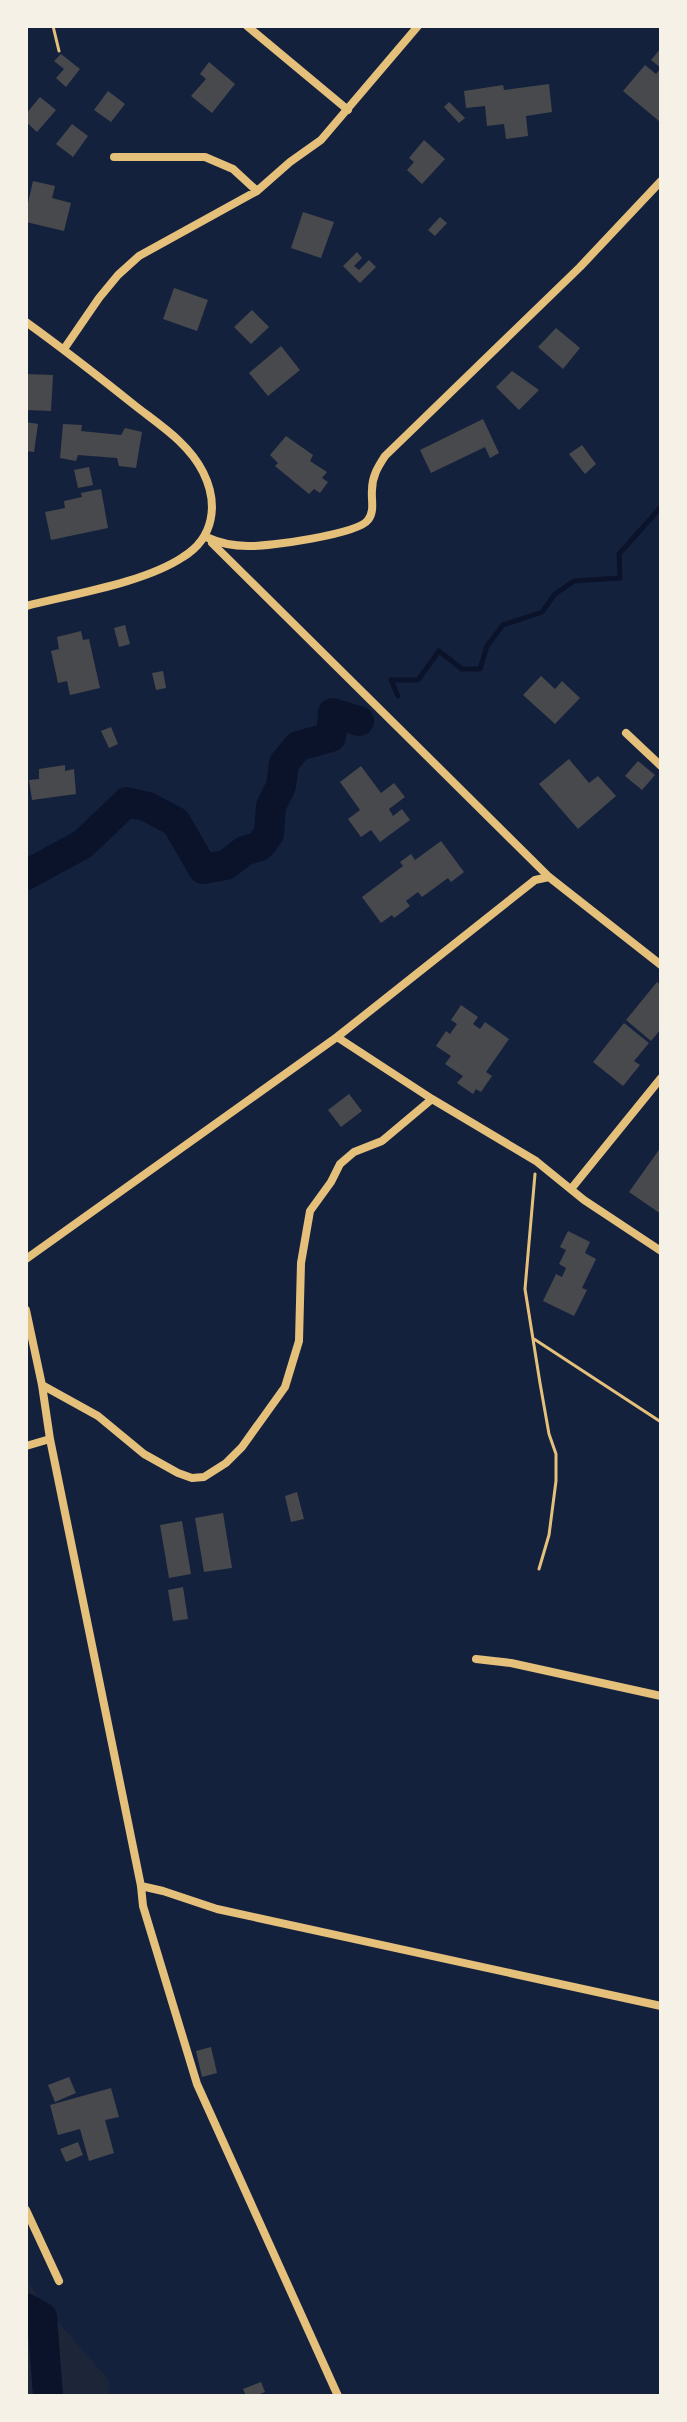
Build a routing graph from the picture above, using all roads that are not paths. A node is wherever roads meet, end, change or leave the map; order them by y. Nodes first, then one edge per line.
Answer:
1 (247, 26) edge
2 (418, 26) edge
3 (348, 110) junction
4 (114, 157) dead end
5 (661, 181) edge
6 (257, 191) junction
7 (26, 322) edge
8 (64, 349) junction
9 (206, 537) junction
10 (26, 606) edge
11 (626, 733) dead end
12 (661, 766) edge
13 (549, 877) junction
14 (661, 965) edge
15 (337, 1037) junction
16 (661, 1078) edge
17 (432, 1099) junction
18 (571, 1189) junction
19 (661, 1251) edge
20 (26, 1259) edge
21 (26, 1310) edge
22 (42, 1385) junction
23 (50, 1439) junction
24 (26, 1446) edge
25 (476, 1659) dead end
26 (661, 1696) edge
27 (141, 1886) junction
28 (661, 2006) edge
29 (26, 2210) edge
30 (59, 2281) dead end
31 (338, 2396) edge

1 - 3 street
2 - 3 street
3 - 6 street
4 - 6 street
5 - 9 street
6 - 8 street
7 - 8 street
8 - 9 street
9 - 10 street
9 - 13 street
11 - 12 street
13 - 14 street
13 - 15 street
15 - 17 street
15 - 20 street
16 - 18 street
17 - 18 street
17 - 22 street
18 - 19 street
21 - 22 street
22 - 23 street
23 - 24 street
23 - 27 street
25 - 26 street
27 - 28 street
27 - 31 street
29 - 30 street

